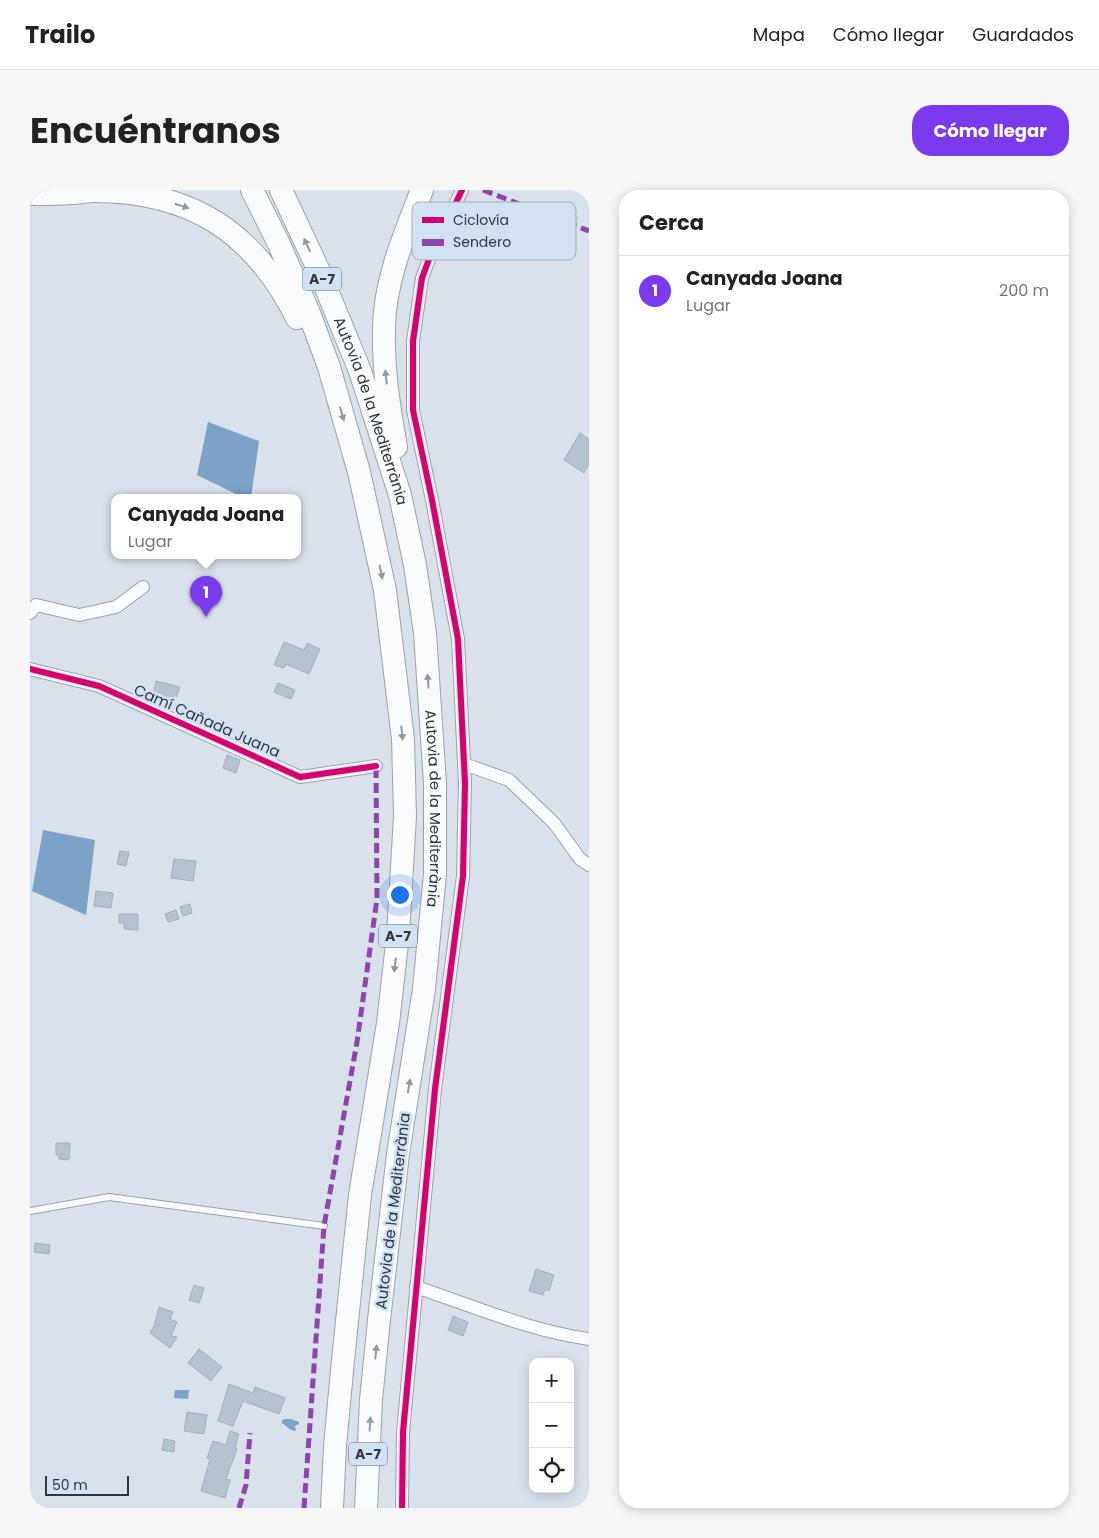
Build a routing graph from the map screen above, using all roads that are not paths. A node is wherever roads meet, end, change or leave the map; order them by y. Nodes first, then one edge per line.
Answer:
1 (252, 190) edge
2 (281, 190) edge
3 (422, 190) edge
4 (462, 190) edge
5 (66, 192) edge
6 (30, 194) edge
7 (417, 202) edge
8 (456, 202) edge
9 (412, 215) edge
10 (429, 260) edge
11 (329, 367) junction
12 (400, 495) junction
13 (144, 588) dead end
14 (30, 613) edge
15 (30, 669) edge
16 (464, 764) junction
17 (376, 766) dead end
18 (589, 865) edge
19 (30, 1211) edge
20 (324, 1226) dead end
21 (416, 1287) junction
22 (589, 1339) edge
23 (332, 1508) edge
24 (366, 1508) edge
25 (402, 1508) edge

1 - 11 highway, Autovia de la Mediterrània / A-7
12 -> 2 highway, Autovia de la Mediterrània / A-7
7 -> 3 highway
4 - 8 street
5 - 6 highway
5 -> 11 highway
12 -> 9 highway
10 - 16 street
11 -> 23 highway, Autovia de la Mediterrània / A-7
24 -> 12 highway, Autovia de la Mediterrània / A-7
13 - 14 street
15 - 17 street, Camí Cañada Juana
16 - 18 street
16 - 21 street
19 - 20 lane
21 - 22 street
21 - 25 street

